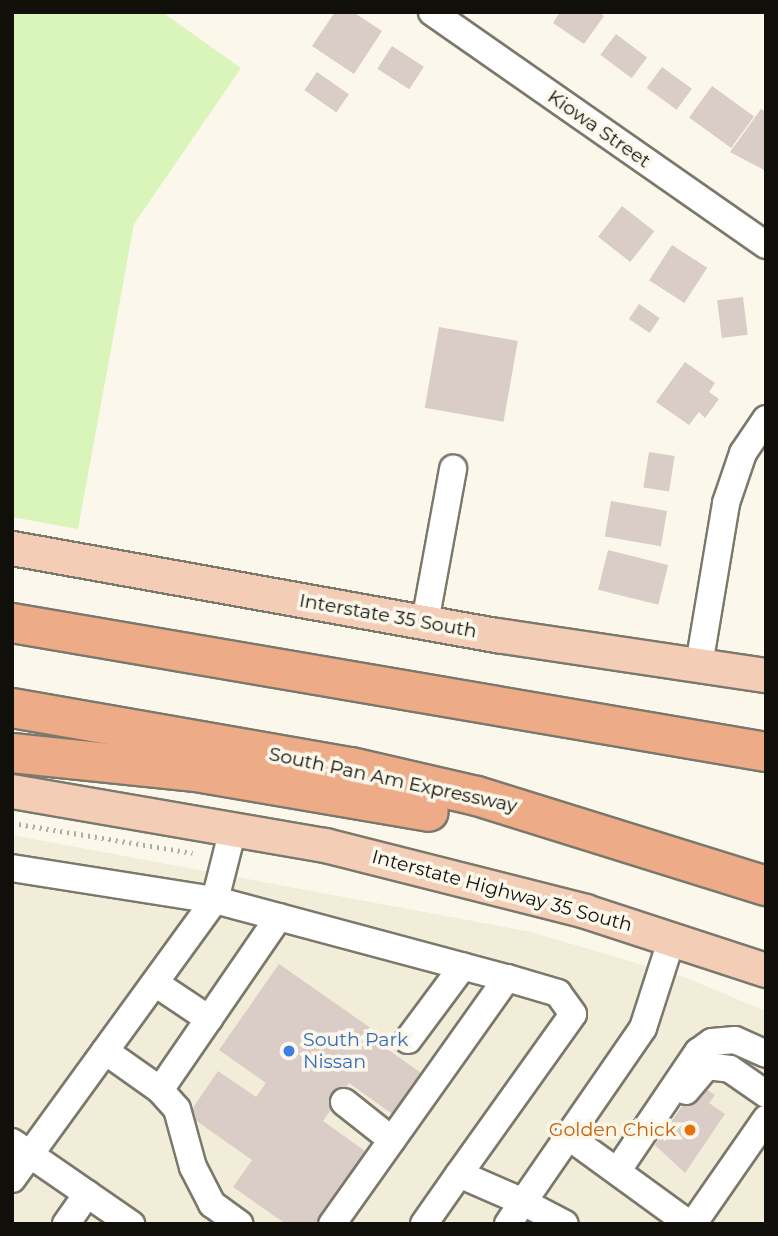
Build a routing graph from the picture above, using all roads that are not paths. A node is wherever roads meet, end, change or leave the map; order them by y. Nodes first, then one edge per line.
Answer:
1 (432, 12) edge
2 (766, 245) edge
3 (766, 419) edge
4 (453, 469) dead end
5 (12, 548) edge
6 (425, 622) junction
7 (12, 623) edge
8 (699, 665) junction
9 (766, 675) edge
10 (12, 708) edge
11 (766, 752) edge
12 (12, 753) edge
13 (12, 791) edge
14 (233, 829) junction
15 (12, 868) edge
16 (766, 886) edge
17 (766, 894) edge
18 (215, 900) junction
19 (279, 917) junction
20 (672, 938) junction
21 (463, 966) junction
22 (766, 970) edge
23 (507, 978) junction
24 (155, 983) junction
25 (208, 1019) junction
26 (408, 1040) dead end
27 (105, 1051) junction
28 (766, 1054) edge
29 (160, 1090) junction
30 (766, 1094) edge
31 (344, 1102) dead end
32 (766, 1119) edge
33 (568, 1136) junction
34 (392, 1140) junction
35 (21, 1148) edge
36 (624, 1161) junction
37 (460, 1174) junction
38 (12, 1179) edge
39 (87, 1194) junction
40 (515, 1213) edge
41 (66, 1224) edge
42 (131, 1224) edge
43 (240, 1224) edge
44 (332, 1224) edge
45 (424, 1224) edge
46 (565, 1224) edge
47 (691, 1224) edge

1 - 2 street, Kiowa Street
3 - 8 street
4 - 6 street
5 - 6 main road, Interstate 35 South
6 - 8 main road, Interstate 35 South
7 - 11 highway
8 - 9 main road, Interstate 35 South
10 - 16 highway, South Pan Am Expressway
12 - 17 highway
13 - 14 main road
14 - 18 street
14 - 20 main road, Interstate Highway 35 South
15 - 18 street
18 - 19 street
18 - 24 street
19 - 21 street
19 - 25 street
20 - 22 main road, Interstate Highway 35 South
20 - 33 street
21 - 23 street
21 - 26 street
23 - 34 street
23 - 37 street
24 - 25 street
24 - 27 street
25 - 29 street
27 - 29 street
27 - 35 street
28 - 36 street
29 - 43 street
30 - 36 street
31 - 34 street
32 - 47 street
33 - 36 street
33 - 40 street
34 - 44 street
35 - 38 street
35 - 39 street
36 - 47 street
37 - 40 street
37 - 45 street
39 - 41 street
39 - 42 street
40 - 46 street

